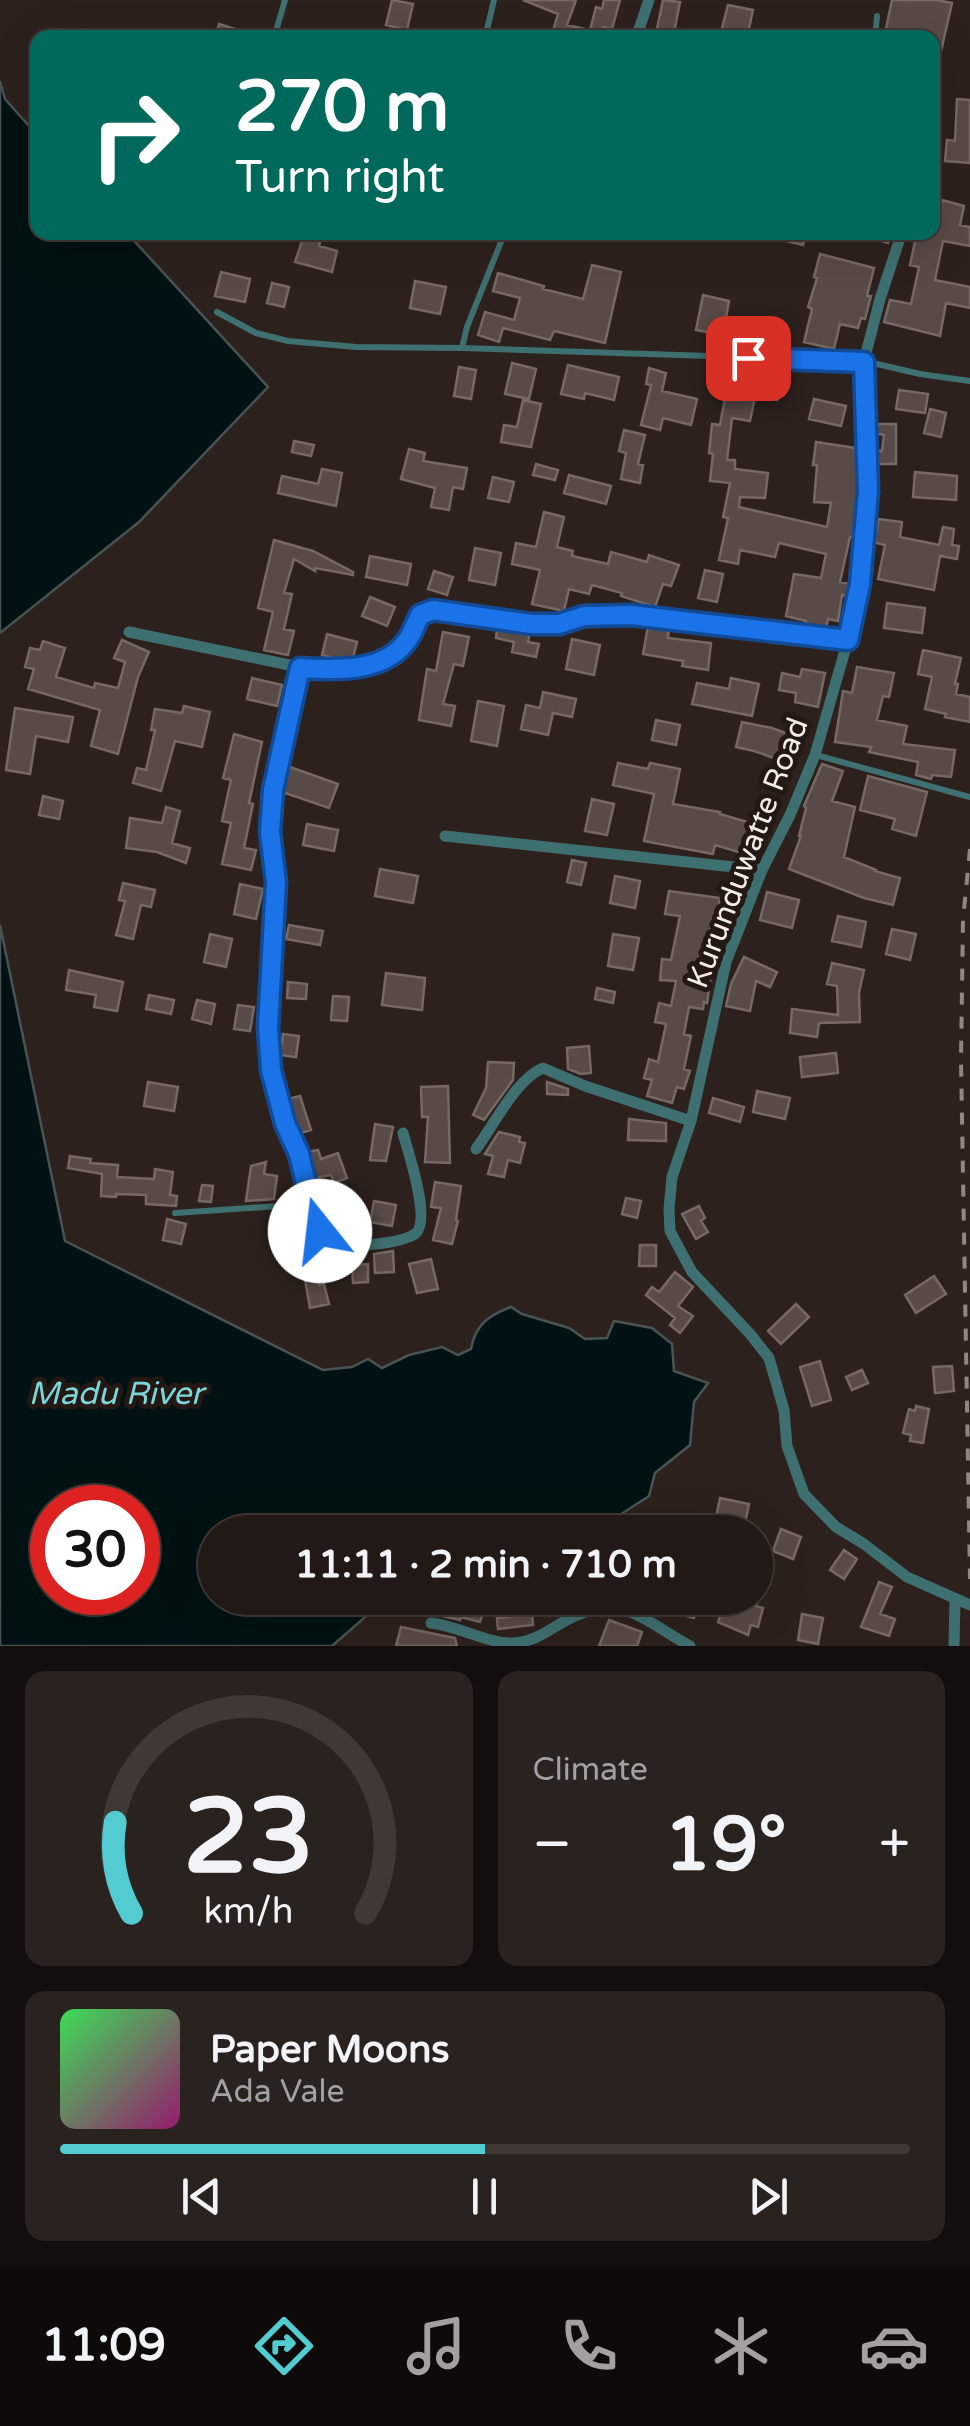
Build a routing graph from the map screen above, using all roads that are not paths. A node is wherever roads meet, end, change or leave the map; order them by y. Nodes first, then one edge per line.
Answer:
1 (285, 0) edge
2 (494, 0) edge
3 (648, 0) edge
4 (877, 16) dead end
5 (276, 30) edge
6 (487, 30) edge
7 (639, 30) edge
8 (876, 30) edge
9 (501, 240) edge
10 (899, 240) edge
11 (217, 312) dead end
12 (462, 348) junction
13 (864, 362) junction
14 (970, 381) edge
15 (129, 632) dead end
16 (848, 640) junction
17 (300, 668) junction
18 (815, 755) junction
19 (970, 797) edge
20 (445, 836) dead end
21 (762, 870) junction
22 (691, 1121) junction
23 (403, 1134) dead end
24 (476, 1150) dead end
25 (311, 1204) junction
26 (175, 1213) dead end
27 (954, 1600) junction
28 (970, 1605) edge
29 (430, 1622) dead end
30 (690, 1646) edge
31 (954, 1646) edge

1 - 5 lane
2 - 6 lane
3 - 7 street
4 - 8 lane
9 - 12 lane
10 - 13 street, Kurunduwatte Road
11 - 12 lane
12 - 13 lane
13 - 14 lane
13 - 16 street, Kurunduwatte Road
15 - 17 street
16 - 17 street
16 - 18 street, Kurunduwatte Road
17 - 25 street
18 - 19 lane
18 - 21 street, Kurunduwatte Road
20 - 21 street
21 - 22 street, Kurunduwatte Road
22 - 24 street
22 - 27 street, Kurunduwatte Road
23 - 25 street
25 - 26 lane
27 - 28 street, Kurunduwatte Road
27 - 31 street
29 - 30 street

